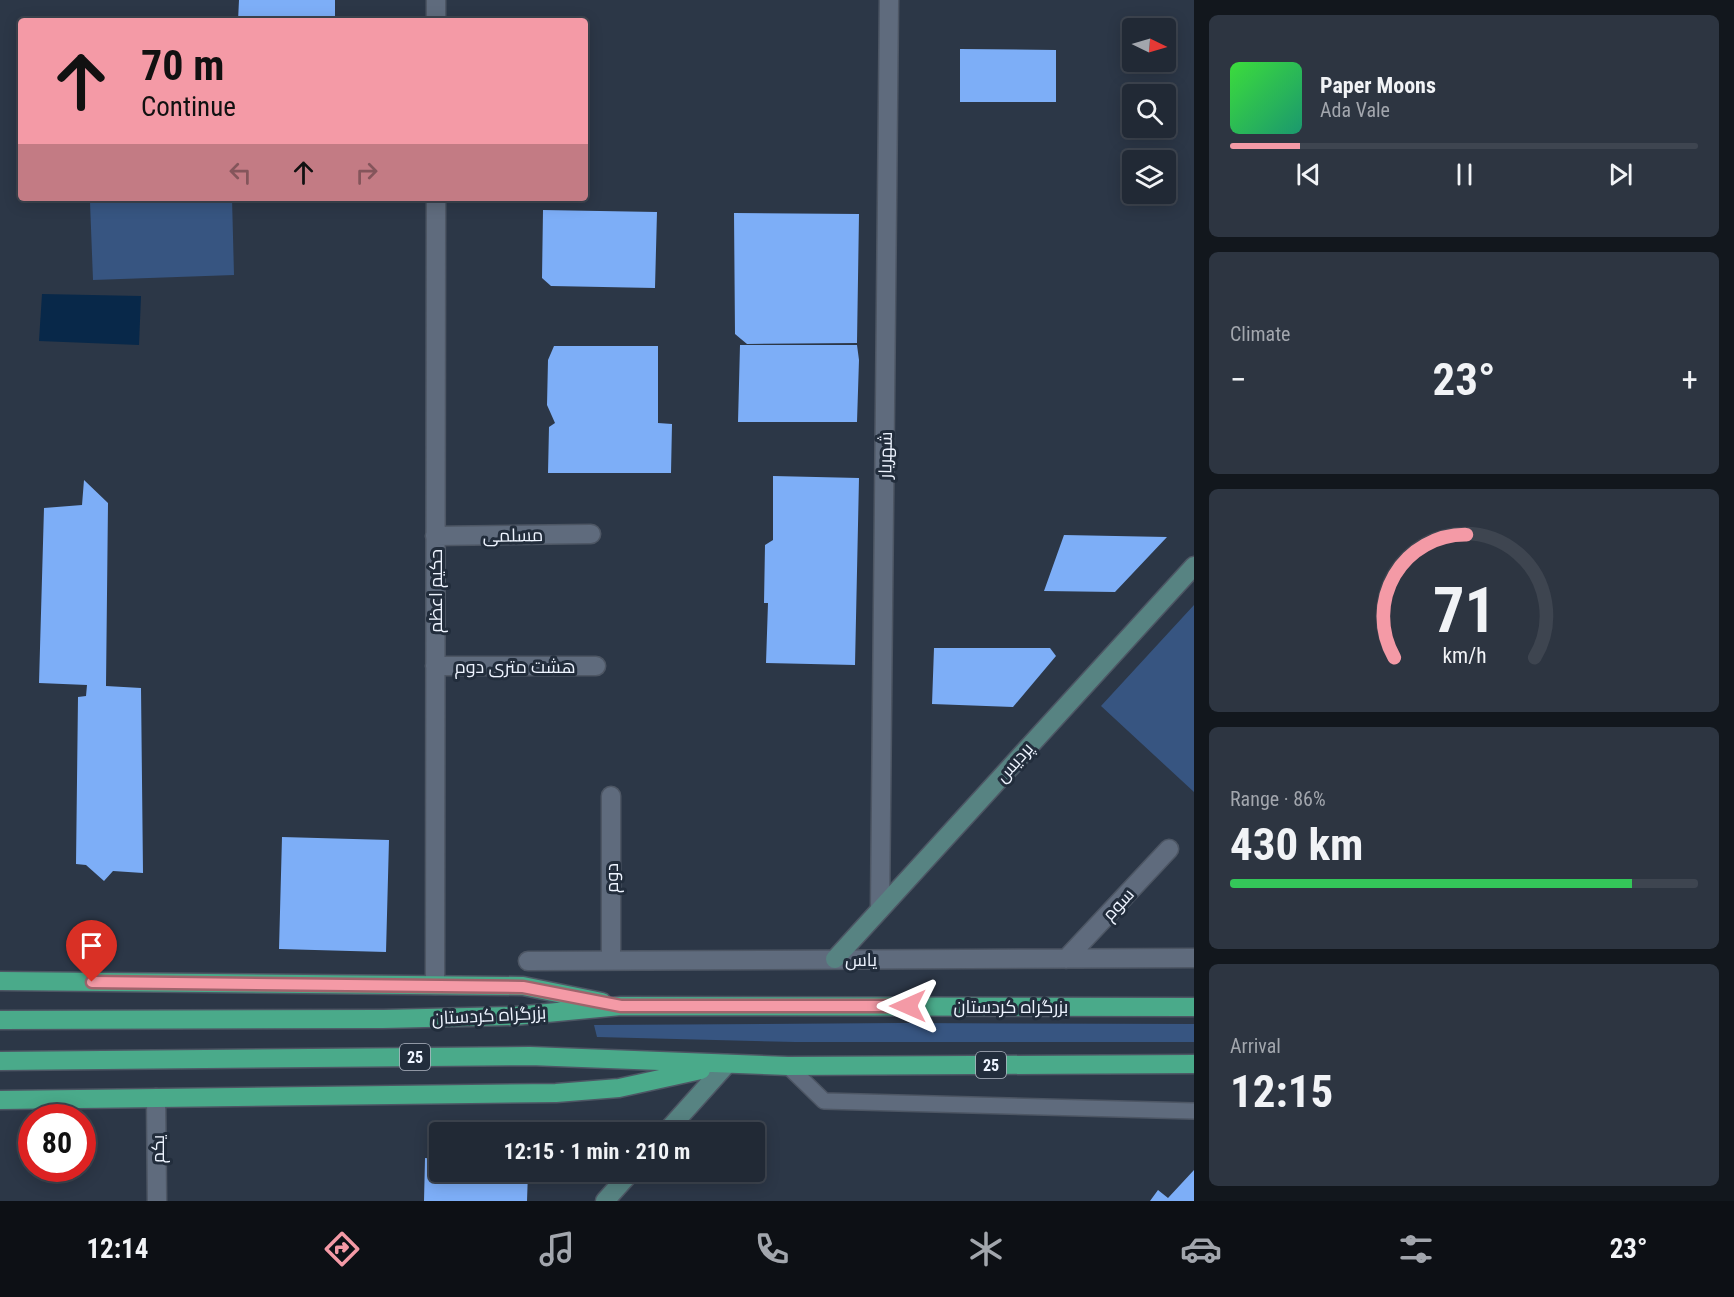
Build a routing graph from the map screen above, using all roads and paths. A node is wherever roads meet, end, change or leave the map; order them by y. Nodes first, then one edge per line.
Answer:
1 (436, 0) edge
2 (889, 0) edge
3 (436, 18) edge
4 (436, 201) edge
5 (591, 534) dead end
6 (435, 536) junction
7 (1194, 566) edge
8 (435, 666) junction
9 (596, 666) dead end
10 (611, 796) dead end
11 (1169, 849) dead end
12 (880, 909) junction
13 (1194, 958) edge
14 (836, 959) junction
15 (1066, 959) junction
16 (611, 960) junction
17 (528, 961) dead end
18 (0, 981) edge
19 (435, 985) junction
20 (621, 1006) junction
21 (1194, 1007) edge
22 (0, 1020) edge
23 (0, 1061) edge
24 (727, 1064) junction
25 (1194, 1064) edge
26 (788, 1066) junction
27 (156, 1098) junction
28 (0, 1100) edge
29 (1194, 1111) edge
30 (675, 1122) edge
31 (622, 1182) edge
32 (157, 1201) edge
33 (605, 1201) edge

1 - 3 street
2 - 12 street, شهریار
4 - 6 street, حکیم اعظم
5 - 6 street, مسلمی
6 - 8 street, حکیم اعظم
7 - 12 main road, پردیس
8 - 9 street, هشت متری دوم
8 - 19 street, حکیم اعظم
10 - 16 street, دوم
11 - 15 street, سوم
12 - 14 main road, پردیس
13 - 15 street, یاس
14 - 15 street, یاس
14 - 16 street, یاس
16 - 17 street, یاس
18 - 19 highway
19 - 20 highway
20 - 21 highway, بزرگراه کردستان / 25
20 - 22 highway, بزرگراه کردستان / 25
23 - 24 highway, 25
24 - 26 highway, 25
24 - 27 highway
24 - 30 main road
25 - 26 highway, 25
26 - 29 lane
27 - 28 highway
27 - 32 street, یکم
31 - 33 main road

